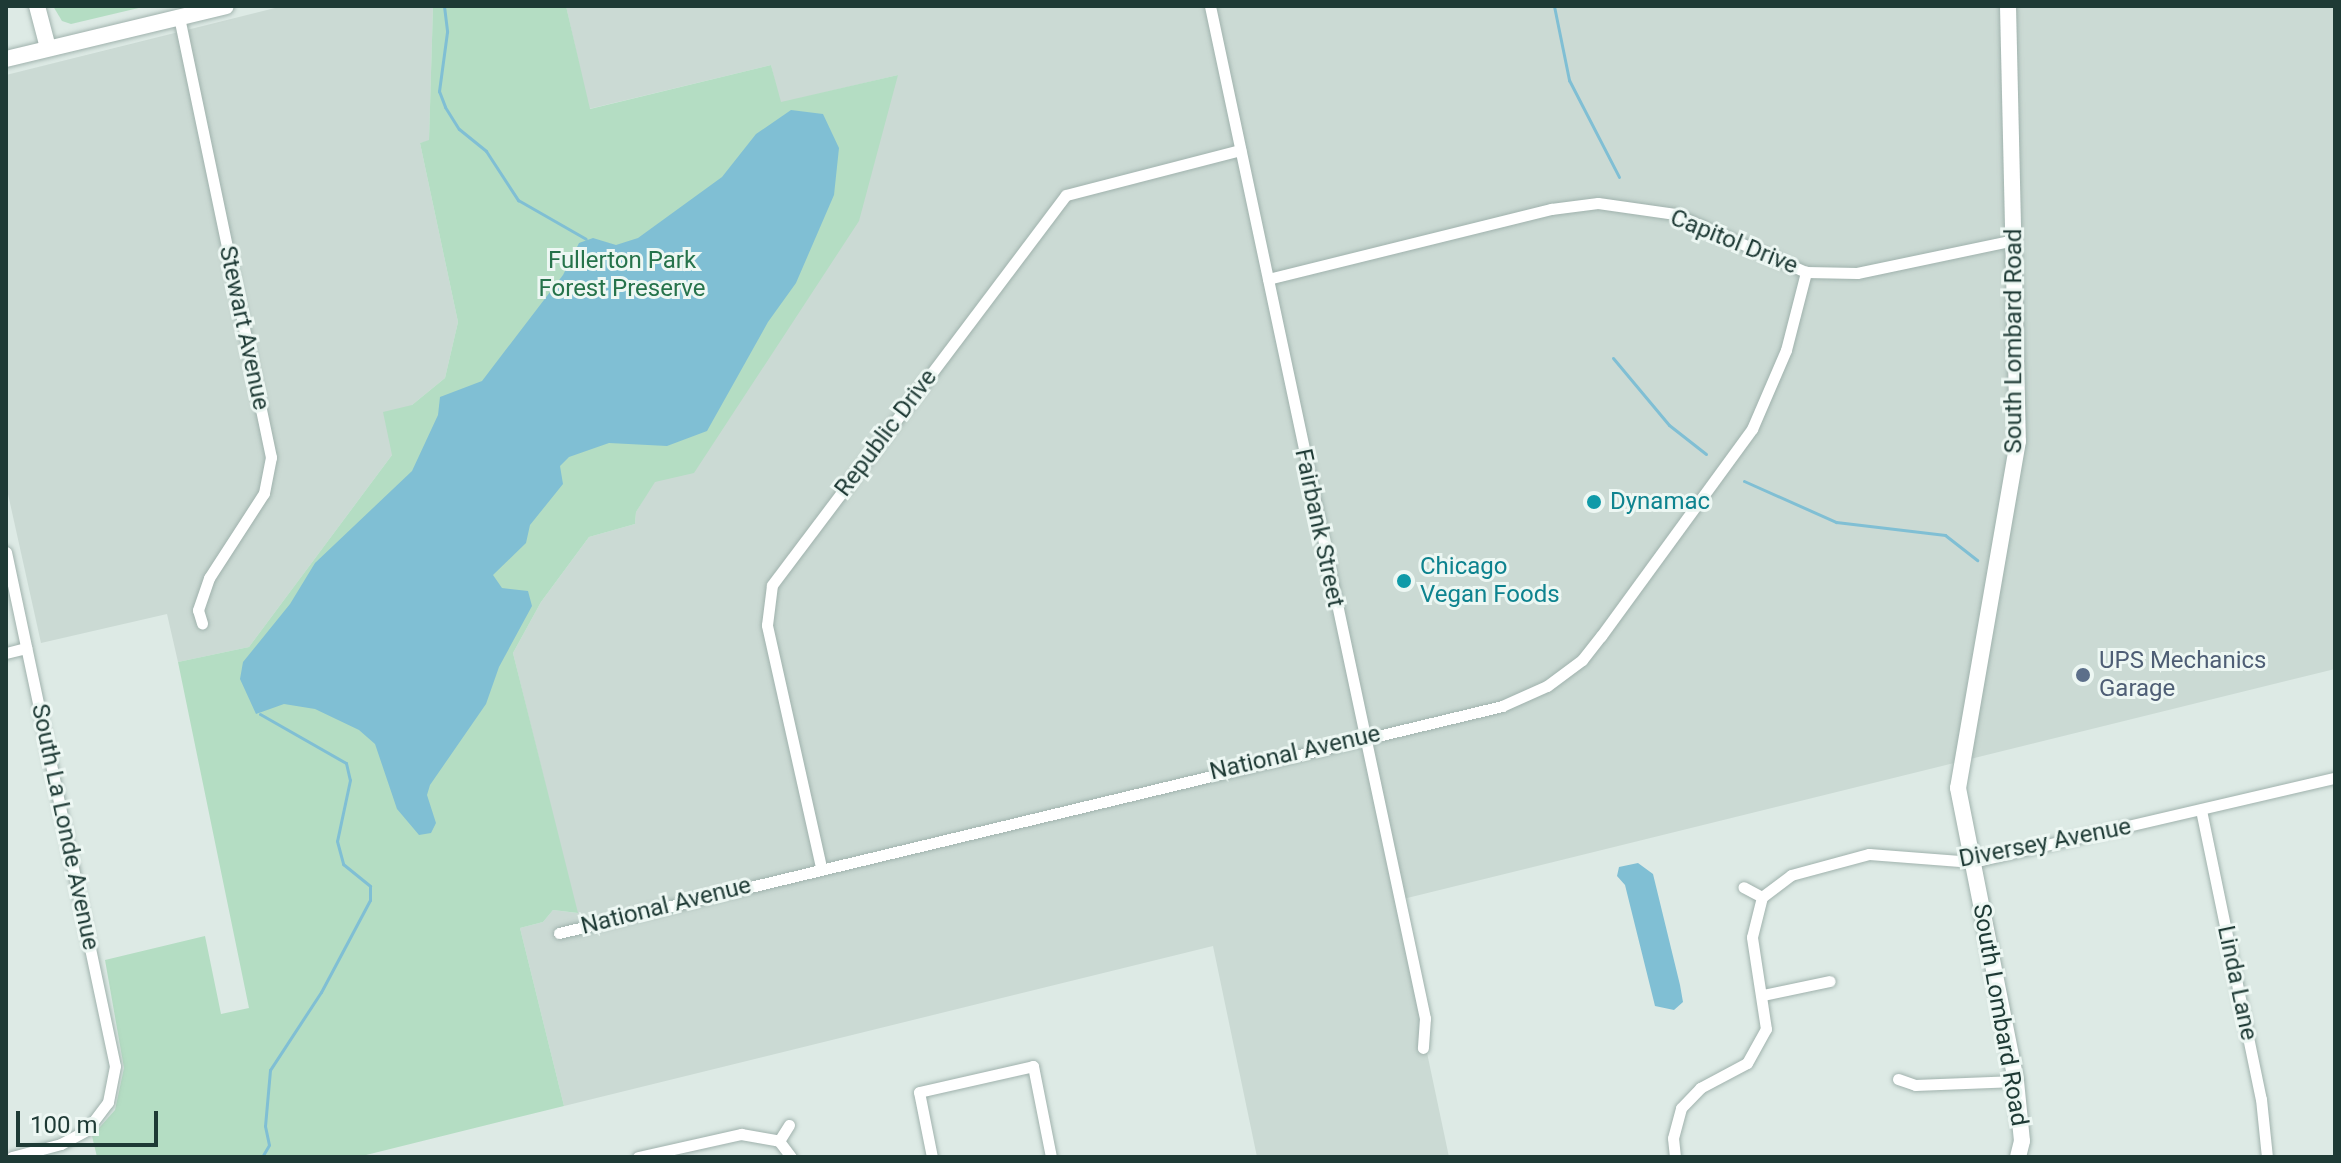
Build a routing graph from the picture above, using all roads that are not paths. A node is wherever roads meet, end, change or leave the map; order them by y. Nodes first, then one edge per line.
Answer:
1 (37, 6) edge
2 (226, 6) edge
3 (1210, 6) edge
4 (2008, 6) edge
5 (179, 17) junction
6 (48, 48) junction
7 (6, 59) edge
8 (1240, 150) junction
9 (2014, 240) junction
10 (1806, 272) junction
11 (1268, 279) junction
12 (6, 552) edge
13 (202, 623) dead end
14 (26, 648) junction
15 (6, 653) edge
16 (1365, 736) junction
17 (2335, 778) edge
18 (2201, 810) junction
19 (821, 867) junction
20 (1974, 867) junction
21 (1743, 887) dead end
22 (1762, 897) junction
23 (559, 933) dead end
24 (1830, 981) dead end
25 (1763, 995) junction
26 (1423, 1048) dead end
27 (1898, 1079) dead end
28 (2016, 1081) junction
29 (789, 1125) dead end
30 (779, 1141) junction
31 (2022, 1152) edge
32 (12, 1157) edge
33 (638, 1157) edge
34 (791, 1157) edge
35 (932, 1157) edge
36 (1051, 1157) edge
37 (1675, 1157) edge
38 (2267, 1157) edge

1 - 6 street
2 - 5 street
3 - 8 street, Fairbank Street
4 - 9 street, South Lombard Road
5 - 6 street
5 - 13 street, Stewart Avenue
6 - 7 street
8 - 11 street, Fairbank Street
8 - 19 street, Republic Drive
9 - 10 street, Capitol Drive
9 - 20 street, South Lombard Road
10 - 11 street, Capitol Drive
10 - 16 street, National Avenue
11 - 16 street, Fairbank Street
12 - 14 street, South La Londe Avenue
14 - 15 street
14 - 32 street, South La Londe Avenue
16 - 19 street, National Avenue
16 - 26 street, Fairbank Street
17 - 18 street, Diversey Avenue
18 - 20 street, Diversey Avenue
18 - 38 street, Linda Lane
19 - 23 street, National Avenue
20 - 22 street, Diversey Avenue
20 - 28 street, South Lombard Road
21 - 22 street
22 - 25 street
24 - 25 street
25 - 37 street
27 - 28 street
28 - 31 street, South Lombard Road
29 - 30 street
30 - 33 street
30 - 34 street
35 - 36 street

